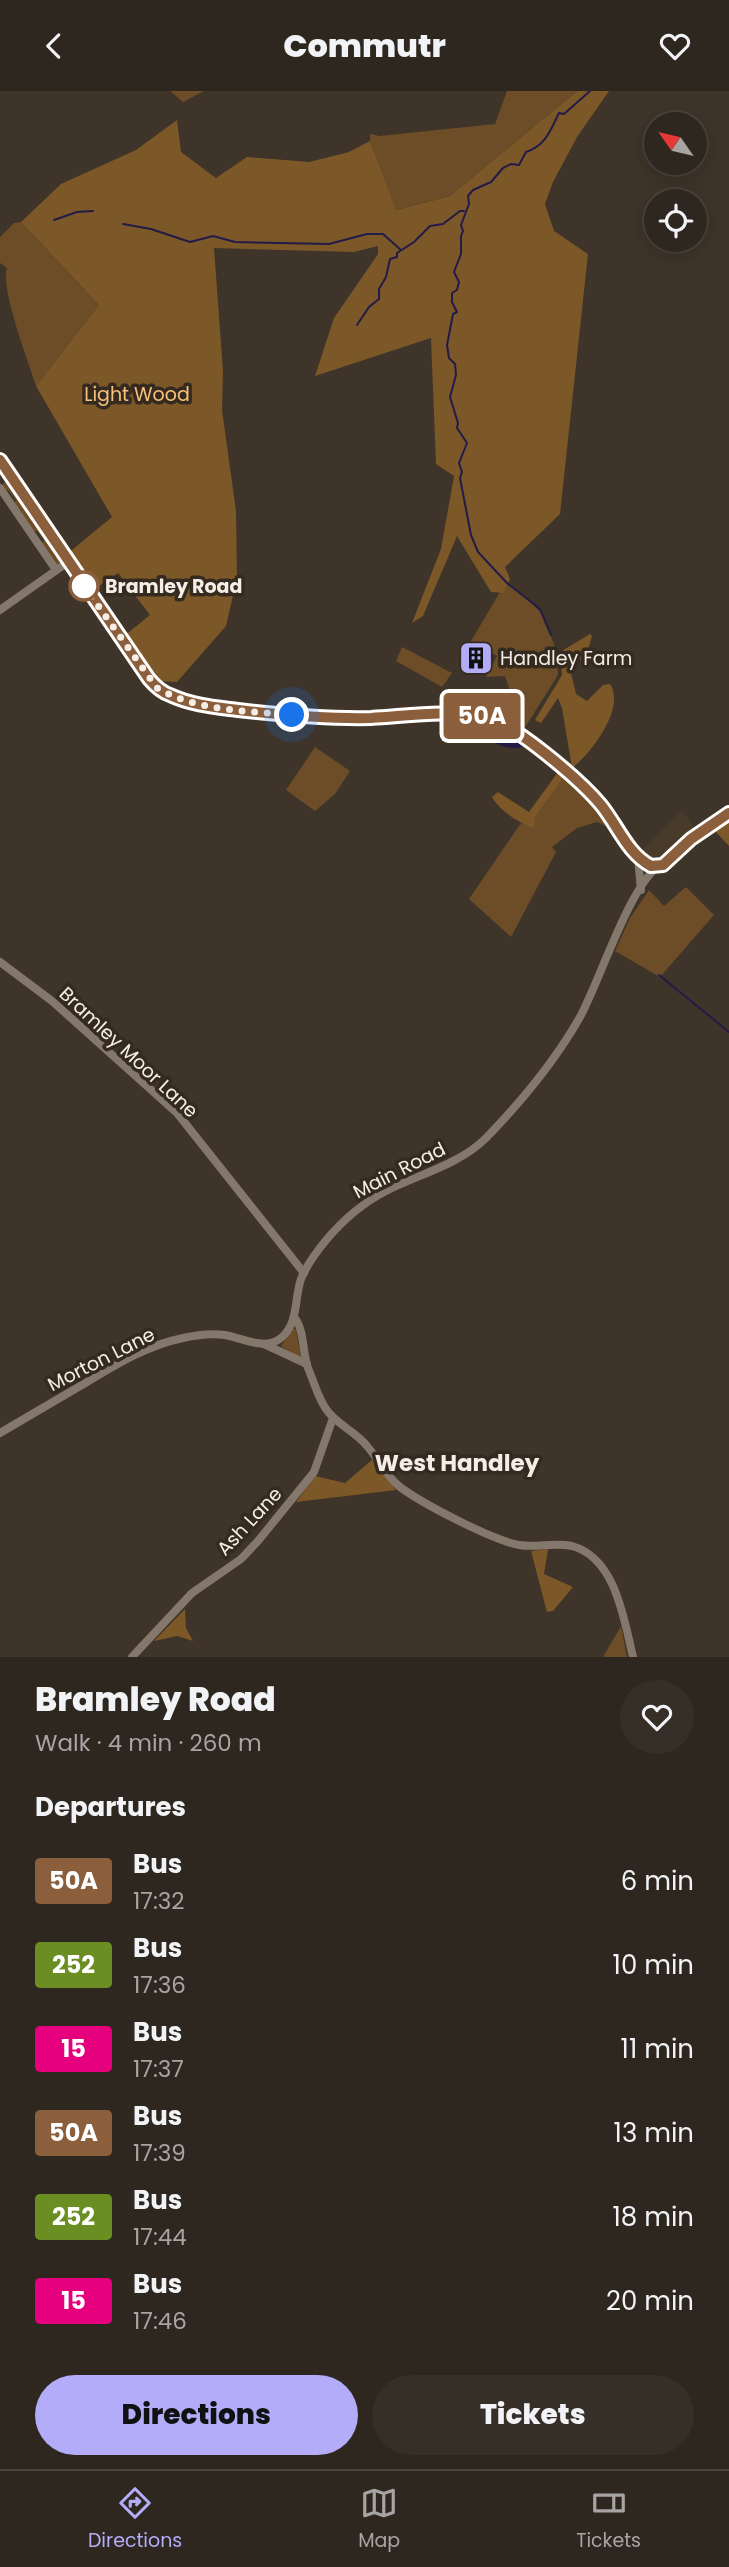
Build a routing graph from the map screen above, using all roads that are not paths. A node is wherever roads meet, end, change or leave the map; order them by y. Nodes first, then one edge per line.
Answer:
1 (0, 460) edge
2 (9, 475) junction
3 (0, 486) edge
4 (68, 562) junction
5 (56, 570) junction
6 (0, 610) edge
7 (729, 813) edge
8 (638, 858) junction
9 (658, 867) junction
10 (640, 890) junction
11 (0, 962) edge
12 (304, 1273) junction
13 (294, 1317) junction
14 (264, 1344) junction
15 (307, 1364) junction
16 (333, 1417) junction
17 (0, 1433) edge
18 (132, 1657) edge
19 (633, 1657) edge

1 - 2 street
2 - 3 street
2 - 4 street
3 - 5 street
4 - 5 street
4 - 8 street
5 - 6 street
7 - 9 street, Main Road
8 - 9 street
8 - 10 street
9 - 10 street, Main Road
10 - 12 street, Main Road
11 - 12 street, Bramley Moor Lane
12 - 13 street, Main Road
13 - 14 street
13 - 15 street, Main Road
14 - 15 street, Morton Lane
14 - 17 street, Morton Lane
15 - 16 street, Main Road
16 - 18 street, Ash Lane
16 - 19 street, Main Road

